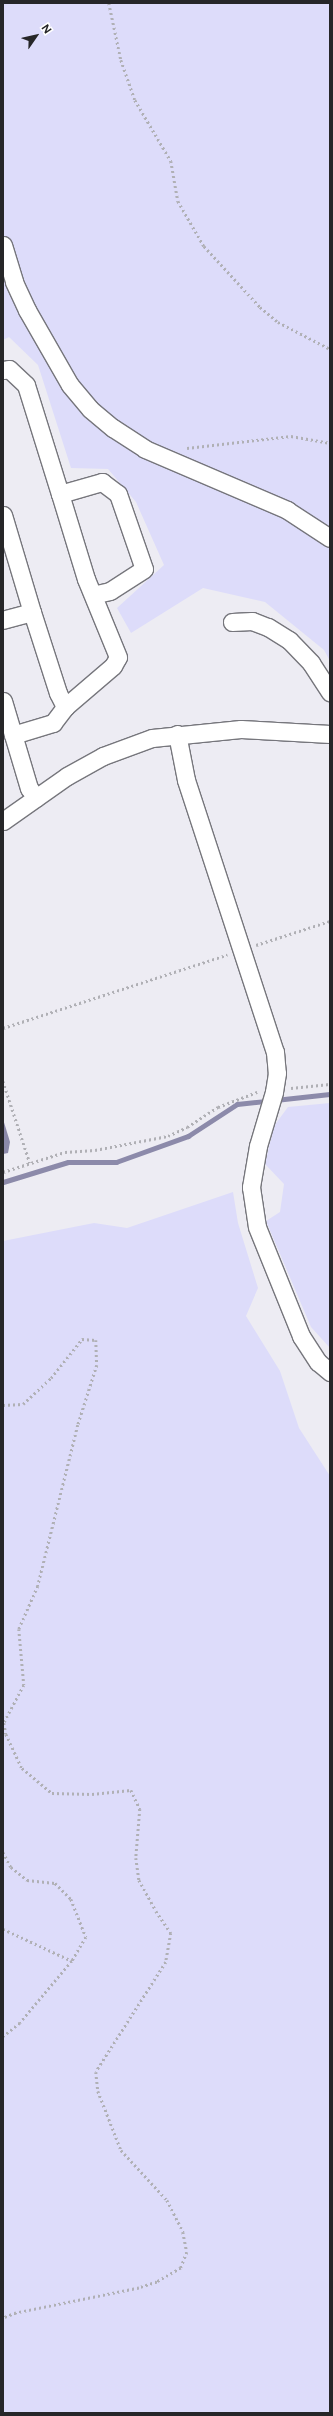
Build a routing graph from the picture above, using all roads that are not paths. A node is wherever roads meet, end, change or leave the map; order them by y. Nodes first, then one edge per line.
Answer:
1 (3, 245) edge
2 (5, 263) edge
3 (3, 370) edge
4 (60, 494) junction
5 (3, 515) edge
6 (330, 538) edge
7 (93, 595) junction
8 (32, 612) junction
9 (3, 620) edge
10 (232, 622) dead end
11 (330, 692) edge
12 (3, 702) edge
13 (65, 707) junction
14 (177, 734) junction
15 (330, 734) edge
16 (13, 735) junction
17 (36, 798) junction
18 (3, 821) edge
19 (330, 1372) edge

1 - 2 street
2 - 6 street
3 - 4 street
4 - 7 street
4 - 7 street
5 - 8 street
7 - 13 street
8 - 9 street
8 - 13 street
10 - 11 street
12 - 16 street
13 - 16 street
14 - 15 street
14 - 17 street
14 - 19 street
16 - 17 street
17 - 18 street

